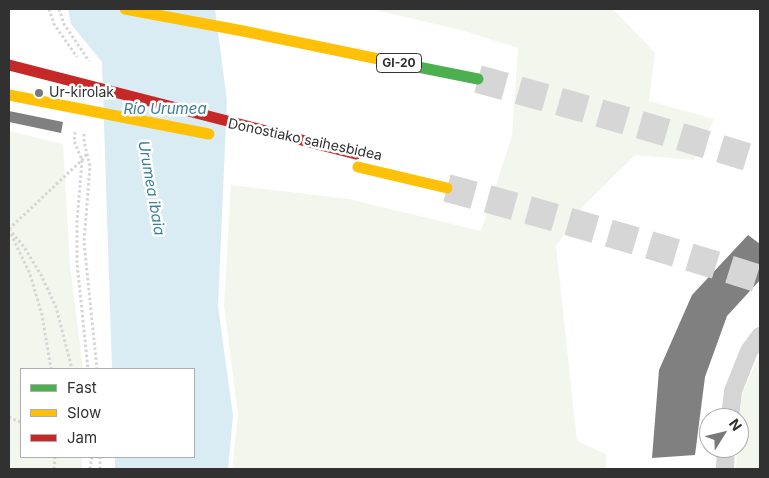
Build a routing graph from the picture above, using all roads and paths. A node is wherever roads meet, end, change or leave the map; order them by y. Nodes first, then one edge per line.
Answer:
1 (50, 9) edge
2 (59, 9) edge
3 (125, 9) edge
4 (210, 13) dead end
5 (242, 31) junction
6 (80, 61) dead end
7 (90, 62) dead end
8 (9, 65) edge
9 (478, 79) tunnel mouth
10 (9, 96) edge
11 (76, 124) dead end
12 (84, 133) dead end
13 (224, 137) dead end
14 (87, 154) junction
15 (82, 160) junction
16 (353, 166) dead end
17 (399, 176) junction
18 (448, 188) tunnel mouth
19 (9, 229) edge
20 (760, 336) edge
21 (51, 368) edge
22 (72, 368) edge
23 (88, 368) edge
24 (97, 368) edge
25 (731, 408) edge

1 - 6 path
2 - 7 path
3 - 5 highway, GI-20
4 - 5 highway
5 - 9 highway, GI-20
8 - 17 highway, bridge
10 - 13 highway, Donostiako saihesbidea, bridge
11 - 15 path
12 - 14 path
14 - 15 path
14 - 24 path
15 - 19 path
15 - 23 path
16 - 17 highway, Donostiako saihesbidea
17 - 18 highway, Donostiako saihesbidea
19 - 21 path
19 - 22 path
20 - 25 street

